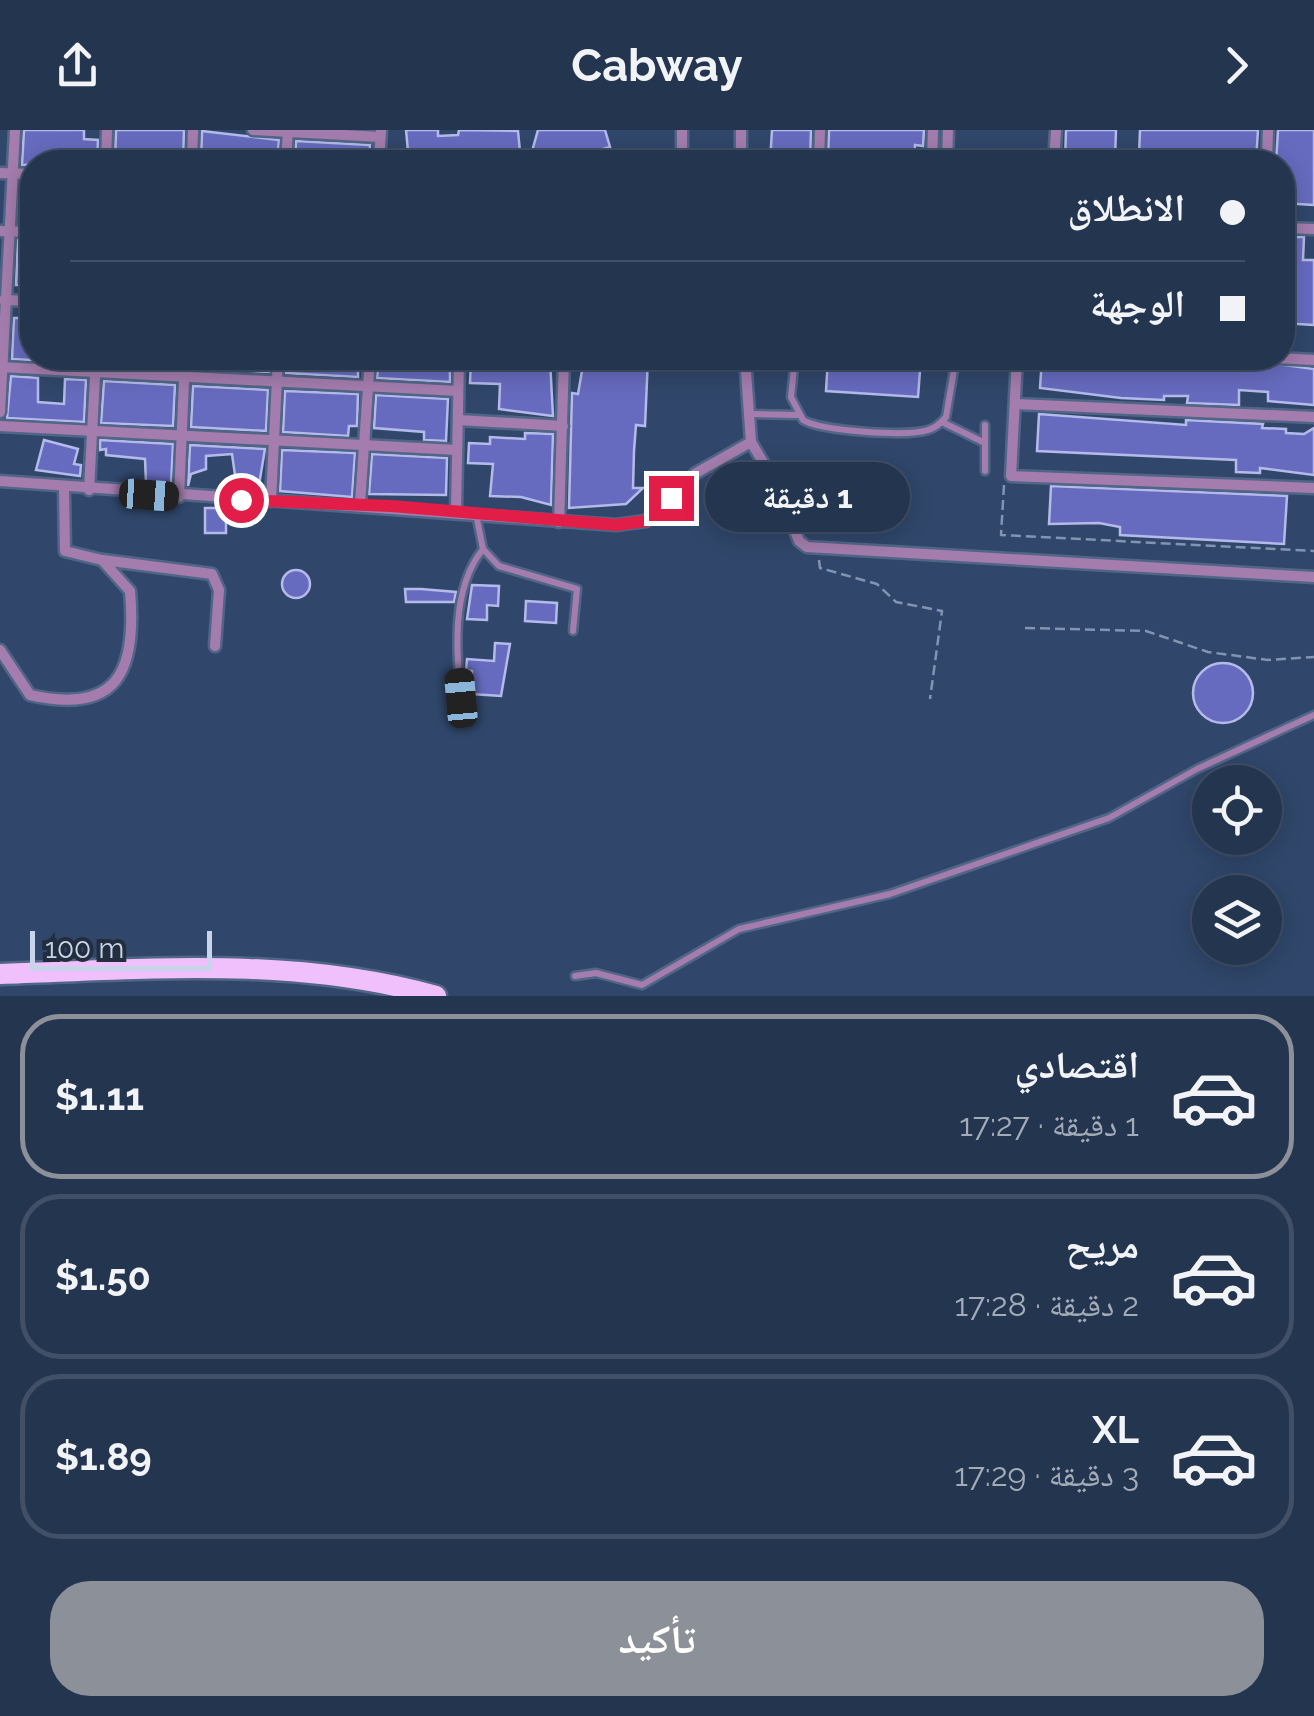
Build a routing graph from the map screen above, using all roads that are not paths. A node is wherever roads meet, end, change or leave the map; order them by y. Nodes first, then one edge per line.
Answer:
1 (15, 130) edge
2 (253, 130) edge
3 (288, 131) edge
4 (381, 134) edge
5 (6, 173) edge
6 (5, 231) edge
7 (3, 300) edge
8 (1, 367) edge
9 (57, 370) edge
10 (184, 370) edge
11 (278, 370) edge
12 (369, 370) edge
13 (459, 370) edge
14 (564, 370) edge
15 (745, 370) edge
16 (794, 370) edge
17 (955, 370) edge
18 (1016, 370) edge
19 (95, 372) junction
20 (184, 376) junction
21 (277, 382) junction
22 (368, 386) junction
23 (458, 391) junction
24 (1015, 404) junction
25 (0, 412) edge
26 (746, 414) junction
27 (798, 415) junction
28 (1314, 417) edge
29 (458, 420) junction
30 (942, 422) junction
31 (985, 425) dead end
32 (0, 426) edge
33 (563, 426) junction
34 (92, 431) junction
35 (182, 436) junction
36 (274, 440) junction
37 (751, 442) junction
38 (985, 443) junction
39 (364, 445) junction
40 (457, 450) junction
41 (985, 470) dead end
42 (0, 482) edge
43 (1314, 488) edge
44 (64, 489) junction
45 (89, 490) junction
46 (179, 497) junction
47 (272, 501) junction
48 (360, 504) junction
49 (456, 510) junction
50 (476, 513) junction
51 (559, 522) junction
52 (483, 549) junction
53 (102, 560) junction
54 (1312, 575) edge
55 (573, 630) dead end
56 (215, 646) dead end
57 (0, 650) edge
58 (1314, 715) edge
59 (463, 720) dead end
60 (0, 974) edge
61 (575, 976) dead end
62 (436, 996) edge

1 - 5 street
2 - 3 street
3 - 4 street
5 - 6 street
6 - 7 street
7 - 8 street
8 - 25 street
9 - 19 street
10 - 20 street
11 - 21 street
12 - 22 street
13 - 23 street
14 - 33 street
15 - 26 street
16 - 27 lane
17 - 30 lane
18 - 24 street
19 - 20 street
19 - 34 street
20 - 21 street
20 - 35 street
21 - 22 street
21 - 36 street
22 - 23 street
22 - 39 street
23 - 29 street
24 - 28 street
24 - 43 street
26 - 27 lane
26 - 37 street
27 - 30 lane
29 - 33 street
29 - 40 street
30 - 38 lane
31 - 38 lane
32 - 34 street
33 - 51 street
34 - 35 street
34 - 45 street
35 - 36 street
35 - 46 street
36 - 39 street
36 - 47 street
37 - 51 street
37 - 54 street
38 - 41 lane
39 - 40 street
39 - 48 street
40 - 49 street
42 - 44 street
44 - 45 street
44 - 53 street
45 - 46 street
46 - 47 street
47 - 48 street
48 - 49 street
49 - 50 street
50 - 51 street
50 - 52 lane
52 - 55 lane
52 - 59 lane
53 - 56 street
53 - 57 street
58 - 61 lane
60 - 62 main road

